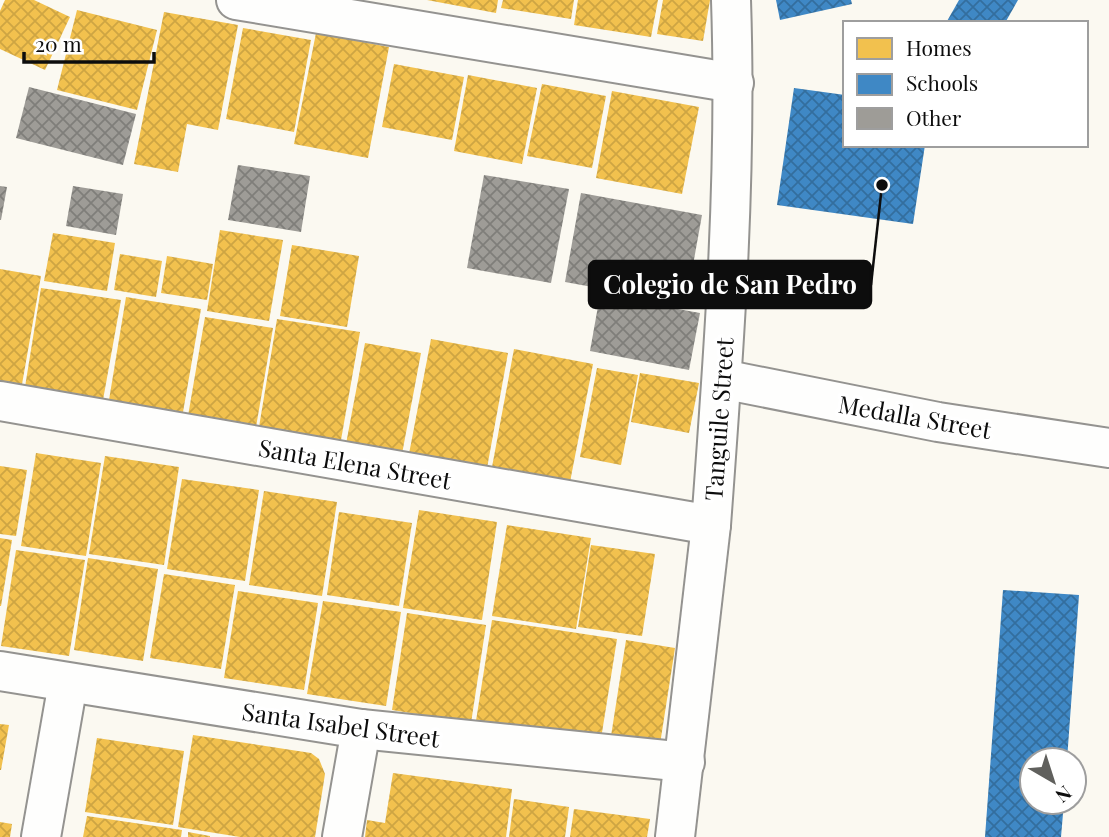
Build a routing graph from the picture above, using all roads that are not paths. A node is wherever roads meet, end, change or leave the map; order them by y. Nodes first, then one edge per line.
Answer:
1 (236, 0) edge
2 (732, 0) edge
3 (734, 83) junction
4 (722, 379) junction
5 (0, 401) edge
6 (1109, 448) edge
7 (711, 525) junction
8 (0, 671) edge
9 (68, 683) junction
10 (361, 729) junction
11 (685, 762) junction
12 (41, 837) edge
13 (342, 837) edge
14 (675, 837) edge

1 - 3 street
2 - 3 street, Tanguile Street
3 - 4 street, Tanguile Street
4 - 6 street, Medalla Street
4 - 7 street, Tanguile Street
5 - 7 street, Santa Elena Street
7 - 11 street, Tanguile Street
8 - 9 street, Santa Isabel Street
9 - 10 street, Santa Isabel Street
9 - 12 street
10 - 11 street, Santa Isabel Street
10 - 13 street
11 - 14 street, Tanguile Street

